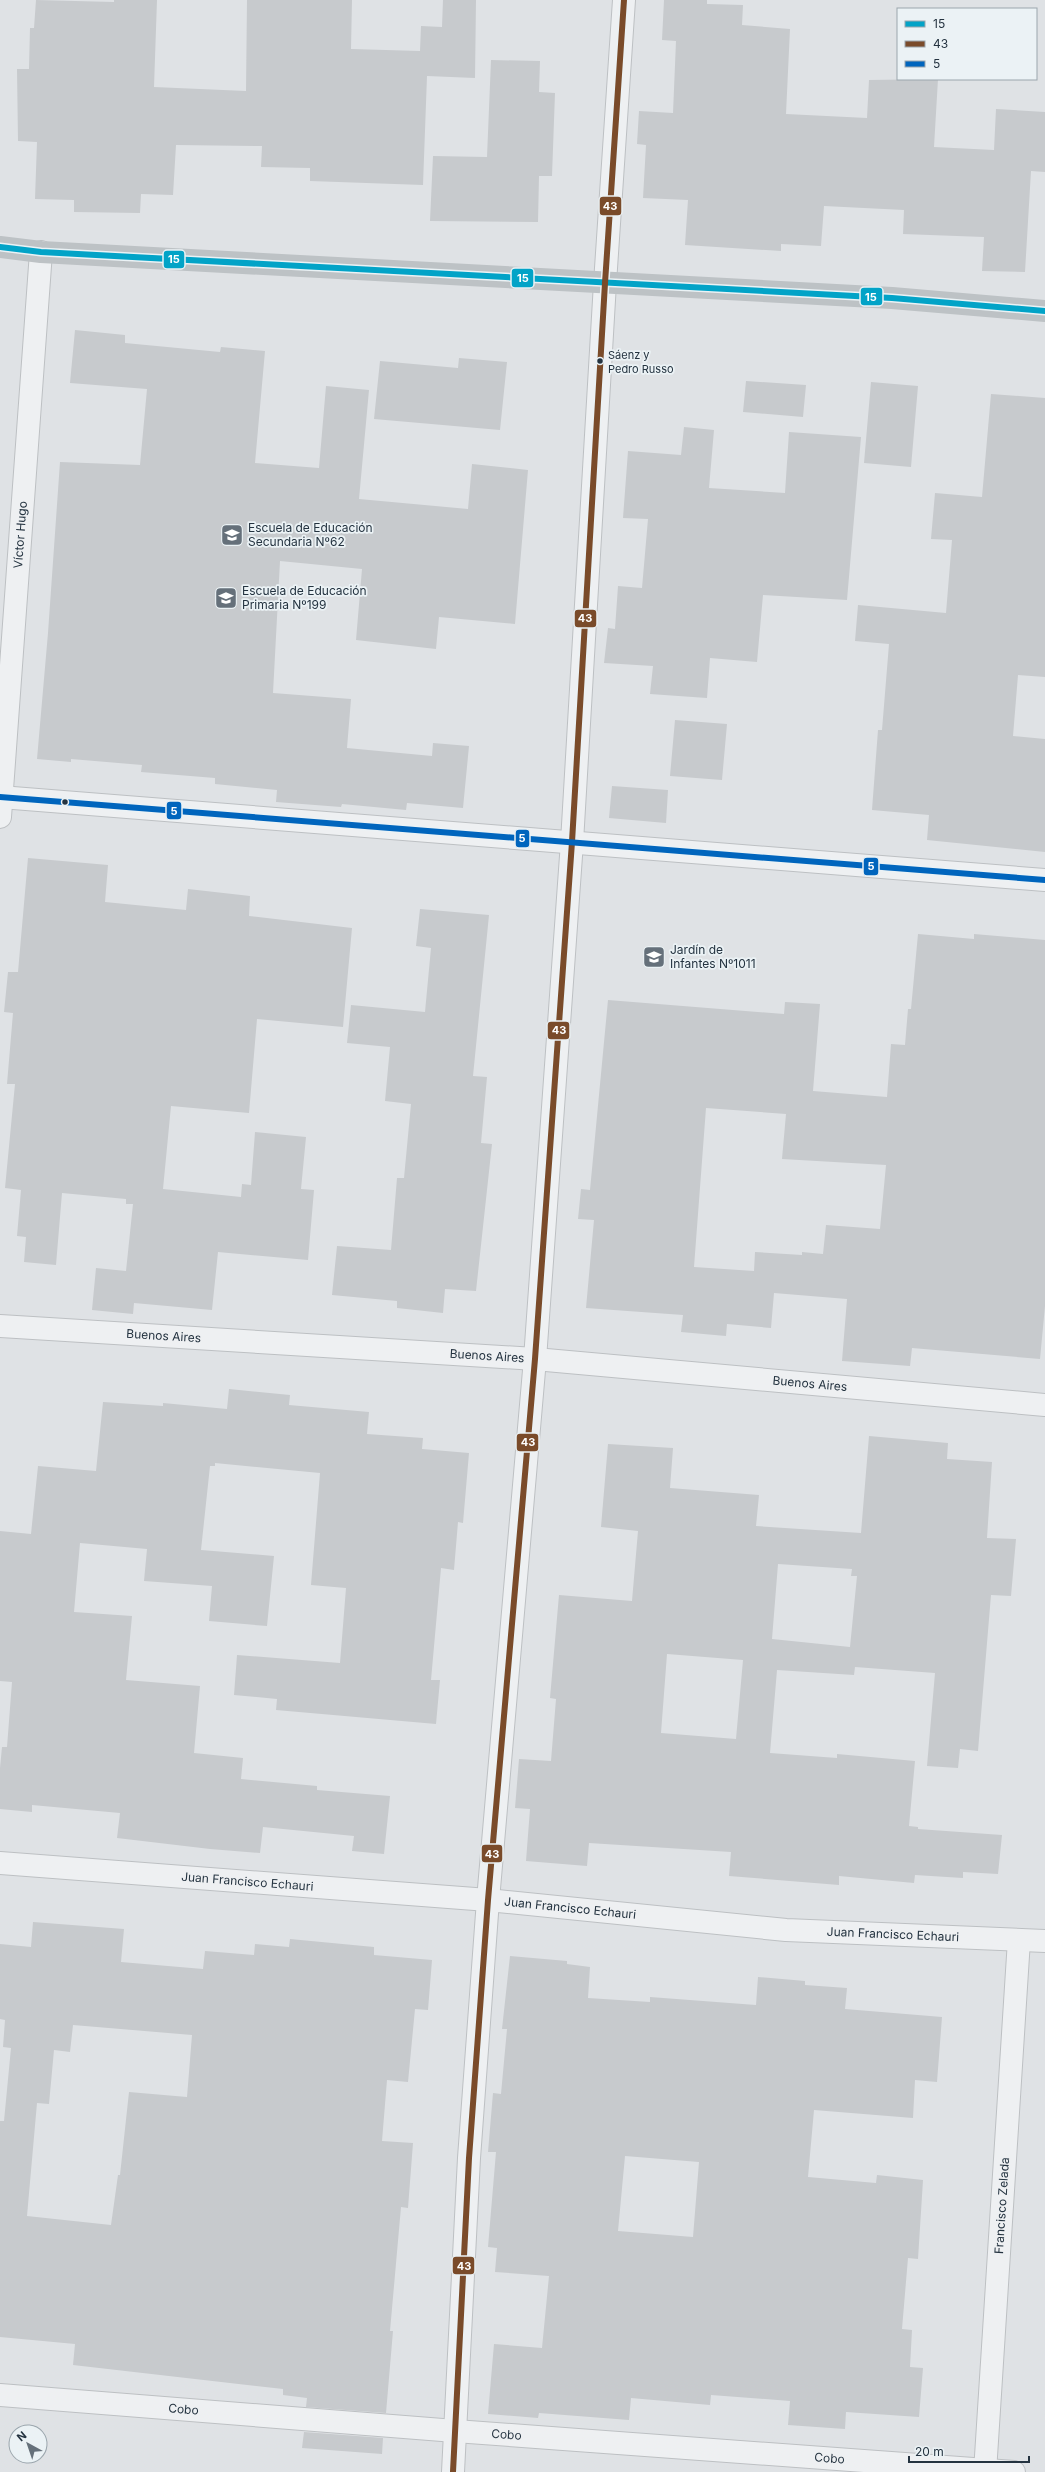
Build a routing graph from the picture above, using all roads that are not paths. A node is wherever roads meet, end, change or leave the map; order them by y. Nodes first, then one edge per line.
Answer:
1 (624, 0) edge
2 (0, 247) edge
3 (41, 252) junction
4 (605, 283) junction
5 (1045, 311) edge
6 (0, 804) edge
7 (572, 842) junction
8 (1045, 880) edge
9 (0, 1326) edge
10 (535, 1359) junction
11 (1045, 1405) edge
12 (0, 1863) edge
13 (488, 1900) junction
14 (1019, 1940) junction
15 (1045, 1941) edge
16 (0, 2394) edge
17 (455, 2432) junction
18 (985, 2471) edge
19 (453, 2472) edge
20 (1014, 2472) edge

1 - 4 street
2 - 3 street
3 - 4 street
3 - 6 street, Víctor Hugo
4 - 5 street
4 - 7 street
6 - 7 street
7 - 8 street
7 - 10 street
9 - 10 street, Buenos Aires
10 - 11 street, Buenos Aires
10 - 13 street
12 - 13 street, Juan Francisco Echauri
13 - 14 street, Juan Francisco Echauri
13 - 17 street
14 - 15 street, Juan Francisco Echauri
14 - 18 street, Francisco Zelada
16 - 17 street, Cobo
17 - 18 street, Cobo
17 - 19 street
18 - 20 street, Cobo

